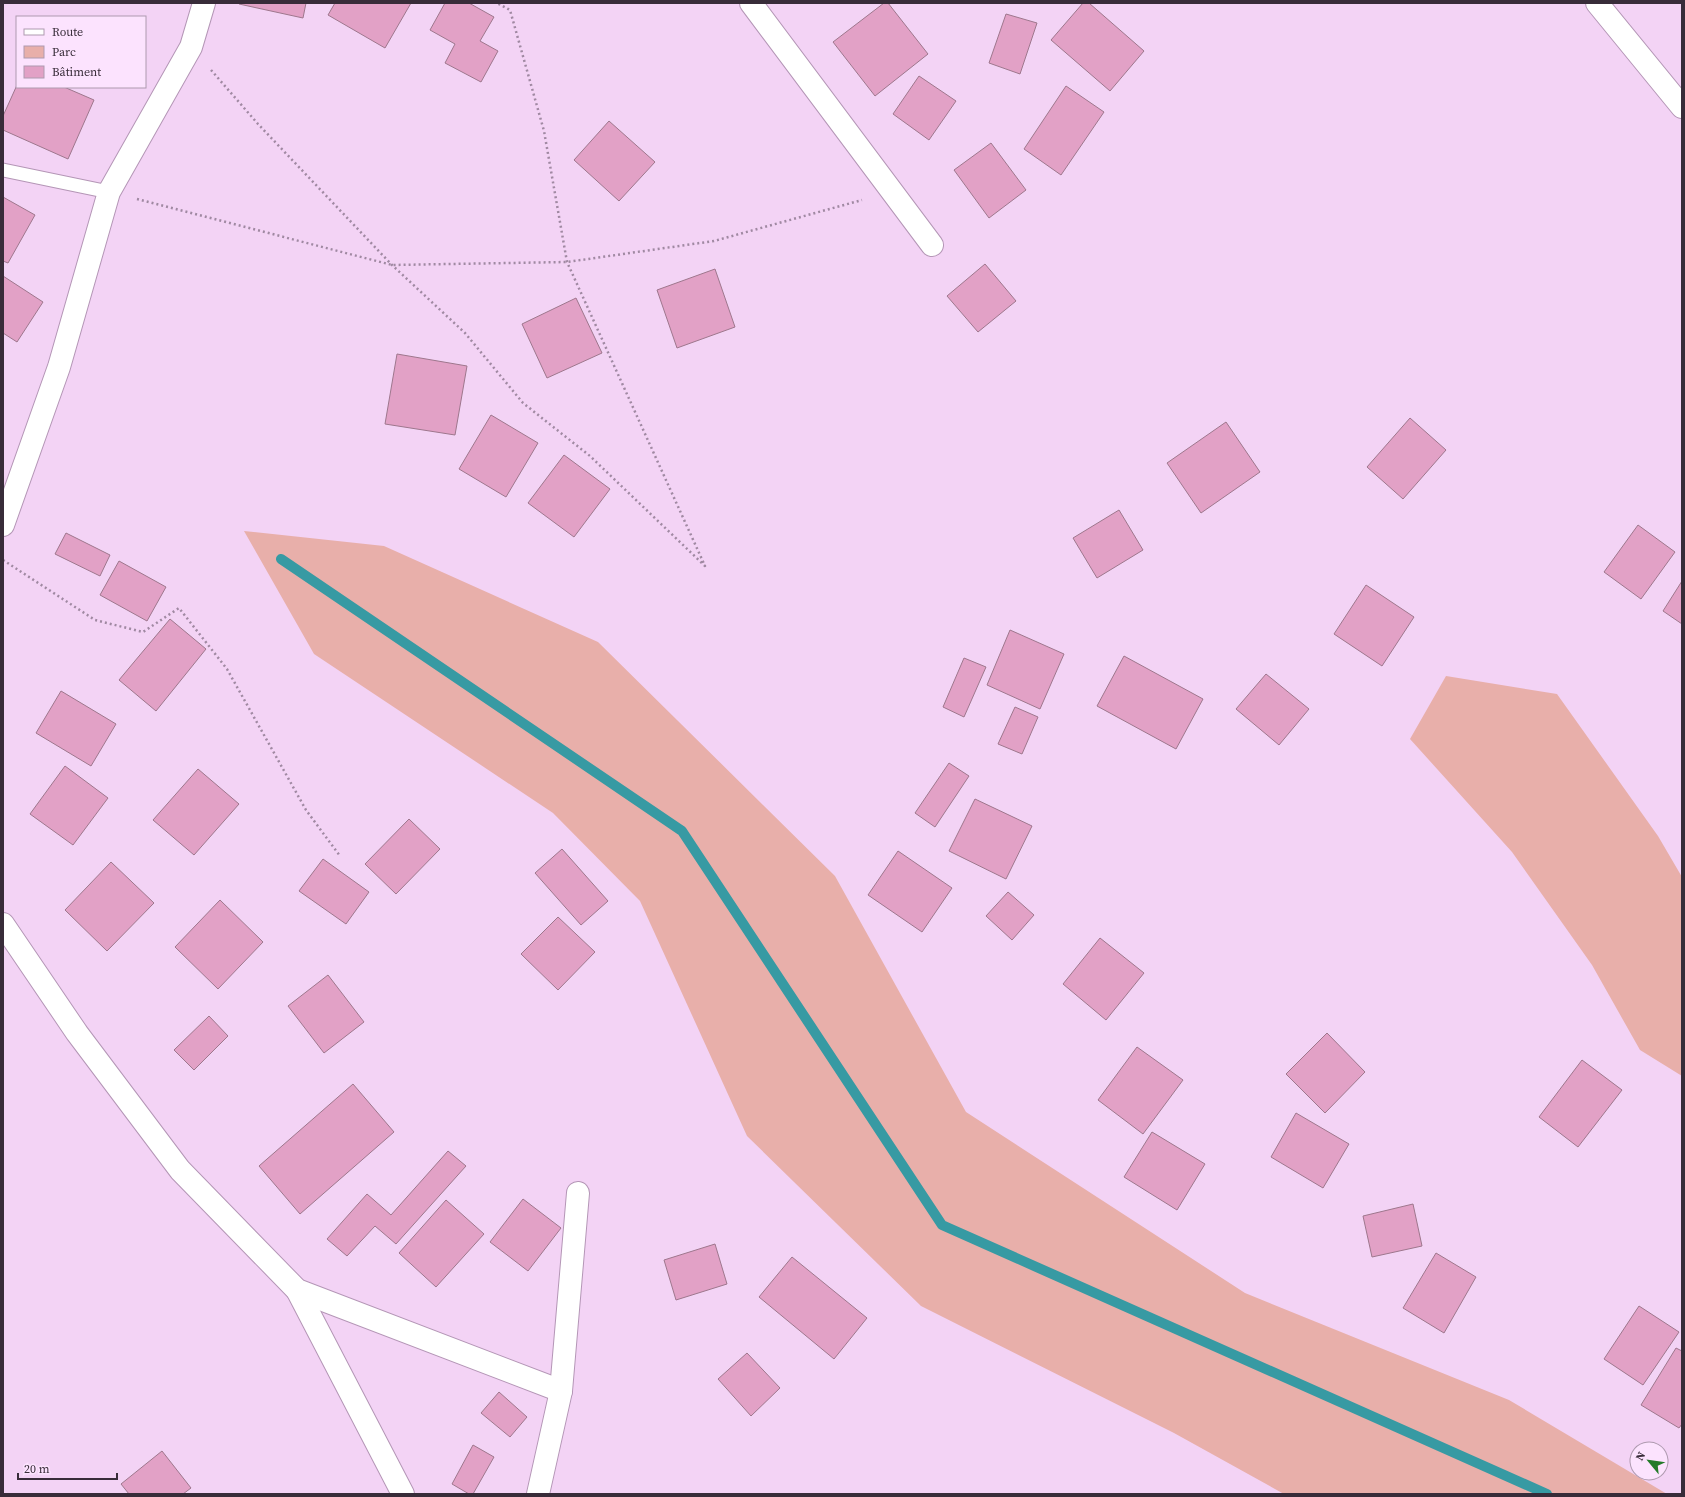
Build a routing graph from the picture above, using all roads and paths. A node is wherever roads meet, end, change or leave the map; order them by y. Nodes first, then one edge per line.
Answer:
1 (204, 3) edge
2 (497, 3) edge
3 (751, 3) edge
4 (1597, 3) edge
5 (191, 47) junction
6 (1682, 108) edge
7 (3, 170) edge
8 (892, 191) junction
9 (109, 192) junction
10 (932, 245) dead end
11 (567, 262) junction
12 (392, 265) junction
13 (3, 525) edge
14 (3, 560) edge
15 (340, 856) dead end
16 (3, 924) edge
17 (578, 1193) dead end
18 (297, 1290) junction
19 (561, 1392) junction
20 (404, 1494) edge
21 (538, 1494) edge

1 - 5 street
2 - 11 path
3 - 8 street
4 - 6 street
5 - 9 street
5 - 12 path
7 - 9 lane
8 - 10 street
8 - 11 path
9 - 12 path
9 - 13 street
11 - 12 path
11 - 12 path
14 - 15 path
16 - 18 street
17 - 19 street
18 - 19 street
18 - 20 street
19 - 21 street

